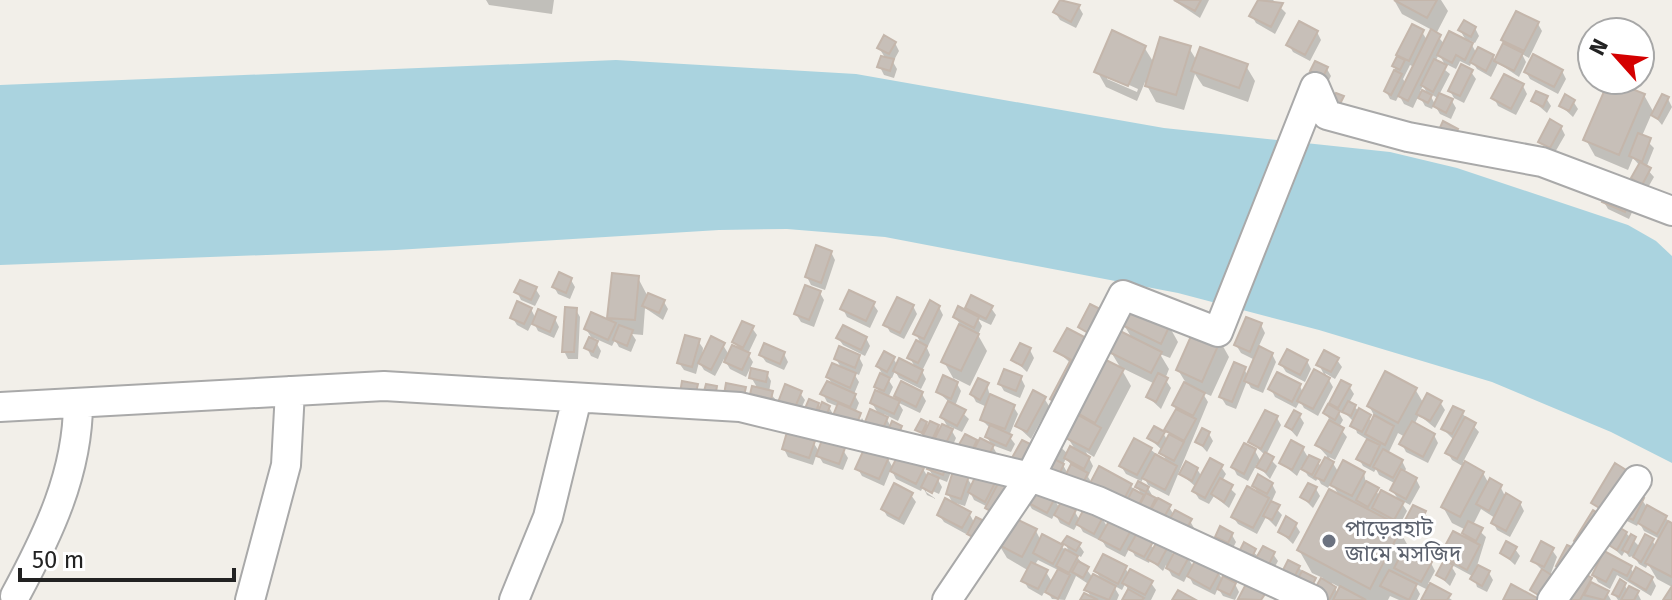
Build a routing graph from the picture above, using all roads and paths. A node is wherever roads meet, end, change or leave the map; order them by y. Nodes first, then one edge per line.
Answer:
1 (1672, 211) edge
2 (290, 391) junction
3 (577, 398) junction
4 (78, 403) junction
5 (0, 407) edge
6 (1030, 477) junction
7 (1637, 480) dead end
8 (15, 596) dead end
9 (250, 600) edge
10 (514, 600) edge
11 (947, 600) edge
12 (1313, 600) edge
13 (1552, 600) edge

1 - 6 street
2 - 3 street
2 - 4 street
2 - 9 street
3 - 6 street
3 - 10 street
4 - 5 street
4 - 8 street
6 - 11 street
6 - 12 street
7 - 13 street

